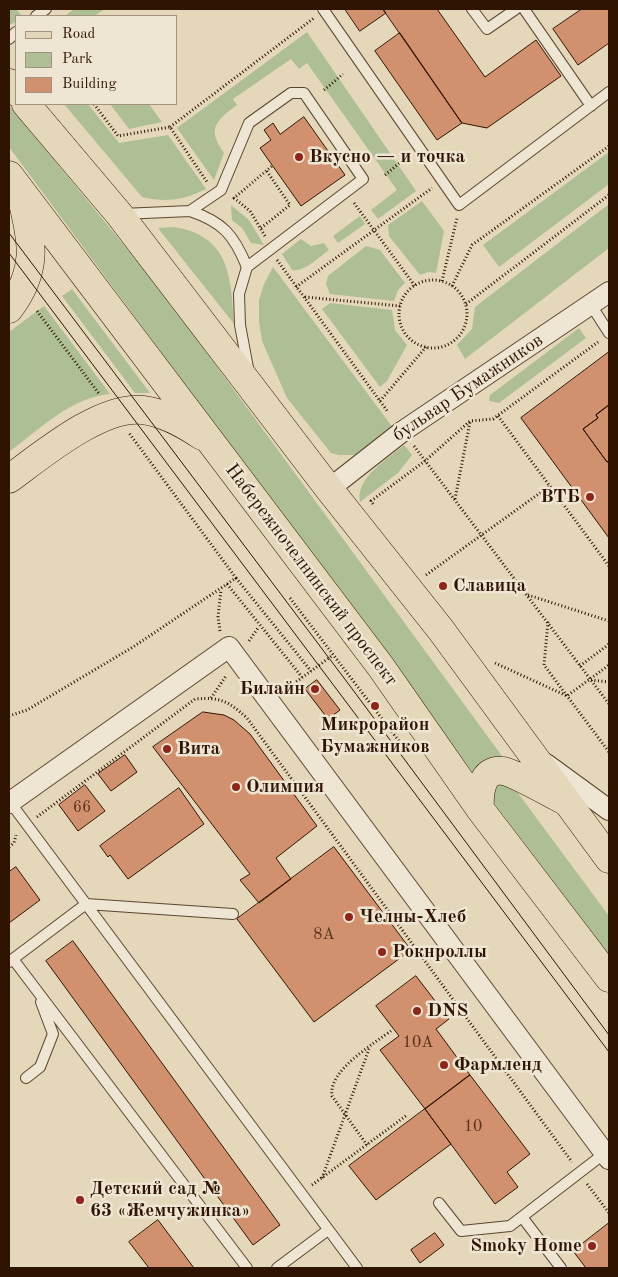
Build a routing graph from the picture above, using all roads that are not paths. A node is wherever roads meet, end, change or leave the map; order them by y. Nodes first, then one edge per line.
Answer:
1 (324, 9) edge
2 (472, 9) edge
3 (516, 9) edge
4 (524, 9) edge
5 (609, 92) edge
6 (27, 105) edge
7 (591, 106) junction
8 (14, 182) edge
9 (190, 211) junction
10 (118, 214) junction
11 (247, 267) junction
12 (609, 292) edge
13 (591, 305) junction
14 (9, 309) edge
15 (609, 333) edge
16 (256, 392) junction
17 (214, 444) junction
18 (9, 479) edge
19 (329, 489) junction
20 (534, 756) junction
21 (568, 802) junction
22 (9, 803) edge
23 (480, 809) junction
24 (609, 810) edge
25 (609, 859) edge
26 (86, 904) junction
27 (232, 914) dead end
28 (11, 960) edge
29 (609, 978) edge
30 (38, 991) junction
31 (26, 1078) dead end
32 (607, 1156) edge
33 (439, 1203) dead end
34 (522, 1217) junction
35 (328, 1230) junction
36 (247, 1268) edge
37 (277, 1268) edge
38 (358, 1268) edge
39 (561, 1268) edge

1 - 7 lane
2 - 3 lane
4 - 7 lane
5 - 7 lane
6 - 10 main road
8 - 14 main road
8 - 17 main road, Набережночелнинский проспект
9 - 10 lane
9 - 11 lane
9 - 11 lane
10 - 16 main road
11 - 16 lane
12 - 13 street, бульвар Бумажников
13 - 15 lane
13 - 19 street, бульвар Бумажников
16 - 19 main road
17 - 18 main road
17 - 23 main road, Набережночелнинский проспект
19 - 20 main road
20 - 21 main road
20 - 24 street
21 - 23 main road
21 - 25 main road
22 - 26 lane
22 - 32 street
23 - 29 main road, Набережночелнинский проспект
26 - 27 lane
26 - 28 lane
26 - 35 lane
28 - 30 lane
30 - 31 lane
30 - 36 lane
32 - 34 lane
33 - 34 lane
34 - 39 lane
35 - 37 lane
35 - 38 lane

